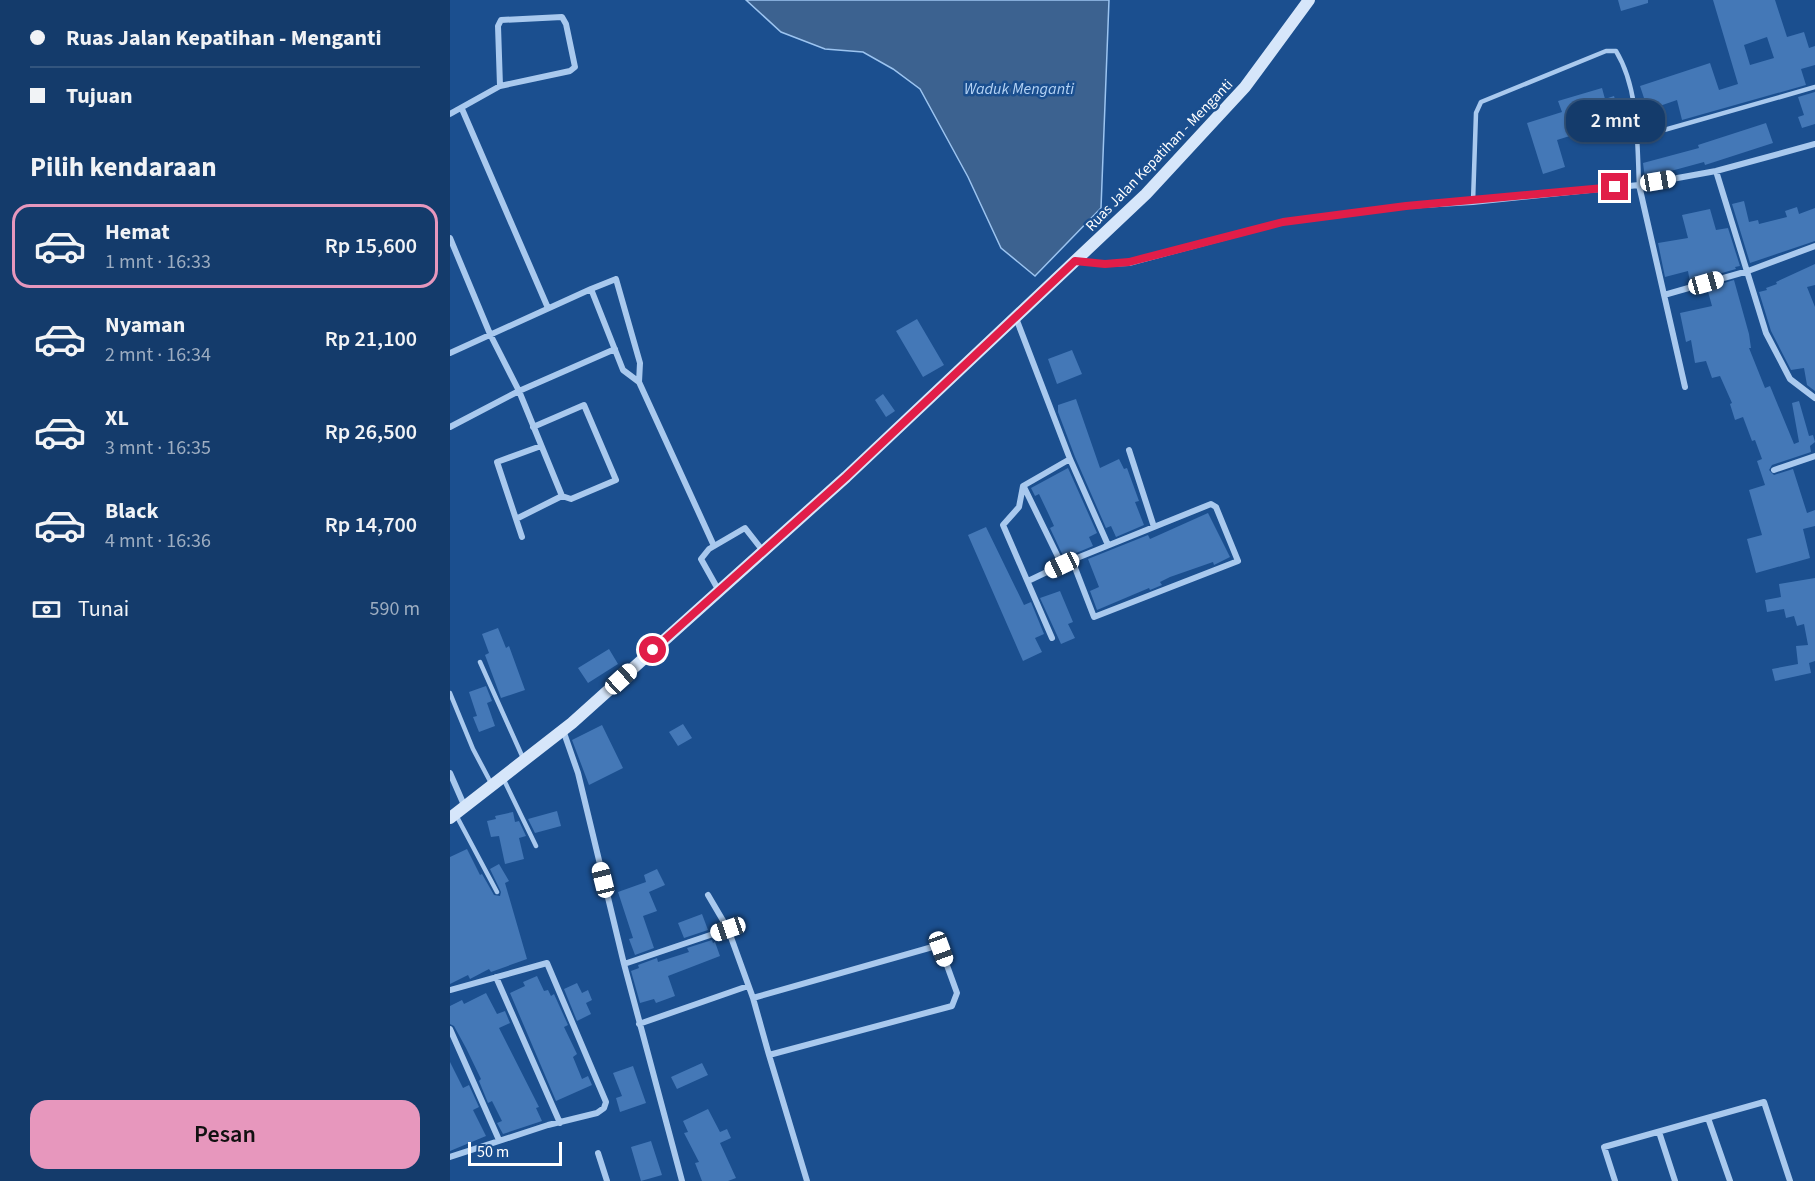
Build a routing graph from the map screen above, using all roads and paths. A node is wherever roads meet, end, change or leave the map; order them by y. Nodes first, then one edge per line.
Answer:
1 (1309, 0) edge
2 (500, 86) junction
3 (1815, 87) edge
4 (462, 109) junction
5 (450, 114) edge
6 (1636, 138) junction
7 (1815, 144) edge
8 (1716, 171) junction
9 (1639, 185) junction
10 (1473, 202) junction
11 (450, 238) edge
12 (1815, 246) edge
13 (1075, 261) junction
14 (1748, 271) junction
15 (591, 289) junction
16 (1664, 295) junction
17 (548, 308) junction
18 (1016, 318) junction
19 (490, 334) junction
20 (615, 349) junction
21 (450, 353) edge
22 (639, 382) junction
23 (1685, 387) dead end
24 (519, 391) junction
25 (1815, 398) edge
26 (450, 427) edge
27 (534, 427) junction
28 (541, 446) junction
29 (1129, 450) dead end
30 (1815, 456) edge
31 (1070, 459) junction
32 (1774, 470) dead end
33 (1023, 486) junction
34 (562, 496) junction
35 (516, 519) junction
36 (1154, 527) junction
37 (522, 537) dead end
38 (1108, 545) junction
39 (714, 546) junction
40 (763, 551) junction
41 (1071, 560) junction
42 (1062, 565) junction
43 (1028, 581) junction
44 (719, 591) junction
45 (1052, 638) dead end
46 (480, 662) dead end
47 (450, 693) edge
48 (563, 730) junction
49 (524, 760) junction
50 (450, 773) edge
51 (503, 777) junction
52 (492, 785) junction
53 (456, 812) edge
54 (537, 846) dead end
55 (498, 892) dead end
56 (708, 895) dead end
57 (728, 929) junction
58 (624, 964) junction
59 (495, 977) junction
60 (748, 986) junction
61 (450, 990) edge
62 (753, 998) junction
63 (639, 1024) junction
64 (450, 1029) edge
65 (770, 1055) junction
66 (1708, 1118) junction
67 (560, 1123) junction
68 (1659, 1132) junction
69 (499, 1140) junction
70 (598, 1153) dead end
71 (450, 1157) edge
72 (608, 1181) edge
73 (682, 1181) edge
74 (807, 1181) edge
75 (1615, 1181) edge
76 (1675, 1181) edge
77 (1730, 1181) edge
78 (1790, 1181) edge

1 - 13 main road, Ruas Jalan Kepatihan - Menganti
2 - 2 street
2 - 4 street
3 - 6 lane
4 - 5 street
4 - 17 street
6 - 9 lane
6 - 10 lane
7 - 8 street
8 - 9 street
8 - 14 street
9 - 10 street
9 - 16 street
10 - 13 street
11 - 19 street
12 - 14 street
13 - 18 main road, Ruas Jalan Kepatihan - Menganti
14 - 16 street
14 - 25 street
15 - 17 street
15 - 20 street
15 - 22 street
16 - 23 street
17 - 19 street
18 - 31 street
18 - 40 main road, Ruas Jalan Kepatihan - Menganti
19 - 21 street
19 - 24 street
20 - 22 street
20 - 24 street
22 - 39 street
24 - 26 street
24 - 27 street
27 - 28 street
27 - 34 street
28 - 34 street
28 - 35 street
29 - 36 street
30 - 32 street
31 - 33 street
31 - 38 street
33 - 42 street
33 - 43 street
34 - 35 street
35 - 37 street
36 - 38 street
36 - 41 street
38 - 41 street
39 - 40 street
39 - 44 street
40 - 44 main road, Ruas Jalan Kepatihan - Menganti
41 - 42 street
42 - 43 street
43 - 45 street
44 - 48 main road, Ruas Jalan Kepatihan - Menganti
46 - 49 lane
47 - 52 lane
48 - 49 main road, Ruas Jalan Kepatihan - Menganti
48 - 58 street
49 - 51 main road, Ruas Jalan Kepatihan - Menganti
50 - 53 street
51 - 52 main road, Ruas Jalan Kepatihan - Menganti
51 - 54 lane
52 - 53 main road, Ruas Jalan Kepatihan - Menganti
53 - 55 lane
56 - 57 street
57 - 58 street
57 - 60 street
58 - 63 street
59 - 61 street
59 - 67 street
59 - 67 street
60 - 62 street
60 - 63 street
62 - 65 street
62 - 65 street
63 - 73 street
64 - 69 street
65 - 74 street
66 - 68 street
66 - 77 street
66 - 78 street
67 - 69 street
68 - 75 street
68 - 76 street
69 - 71 street
70 - 72 street

